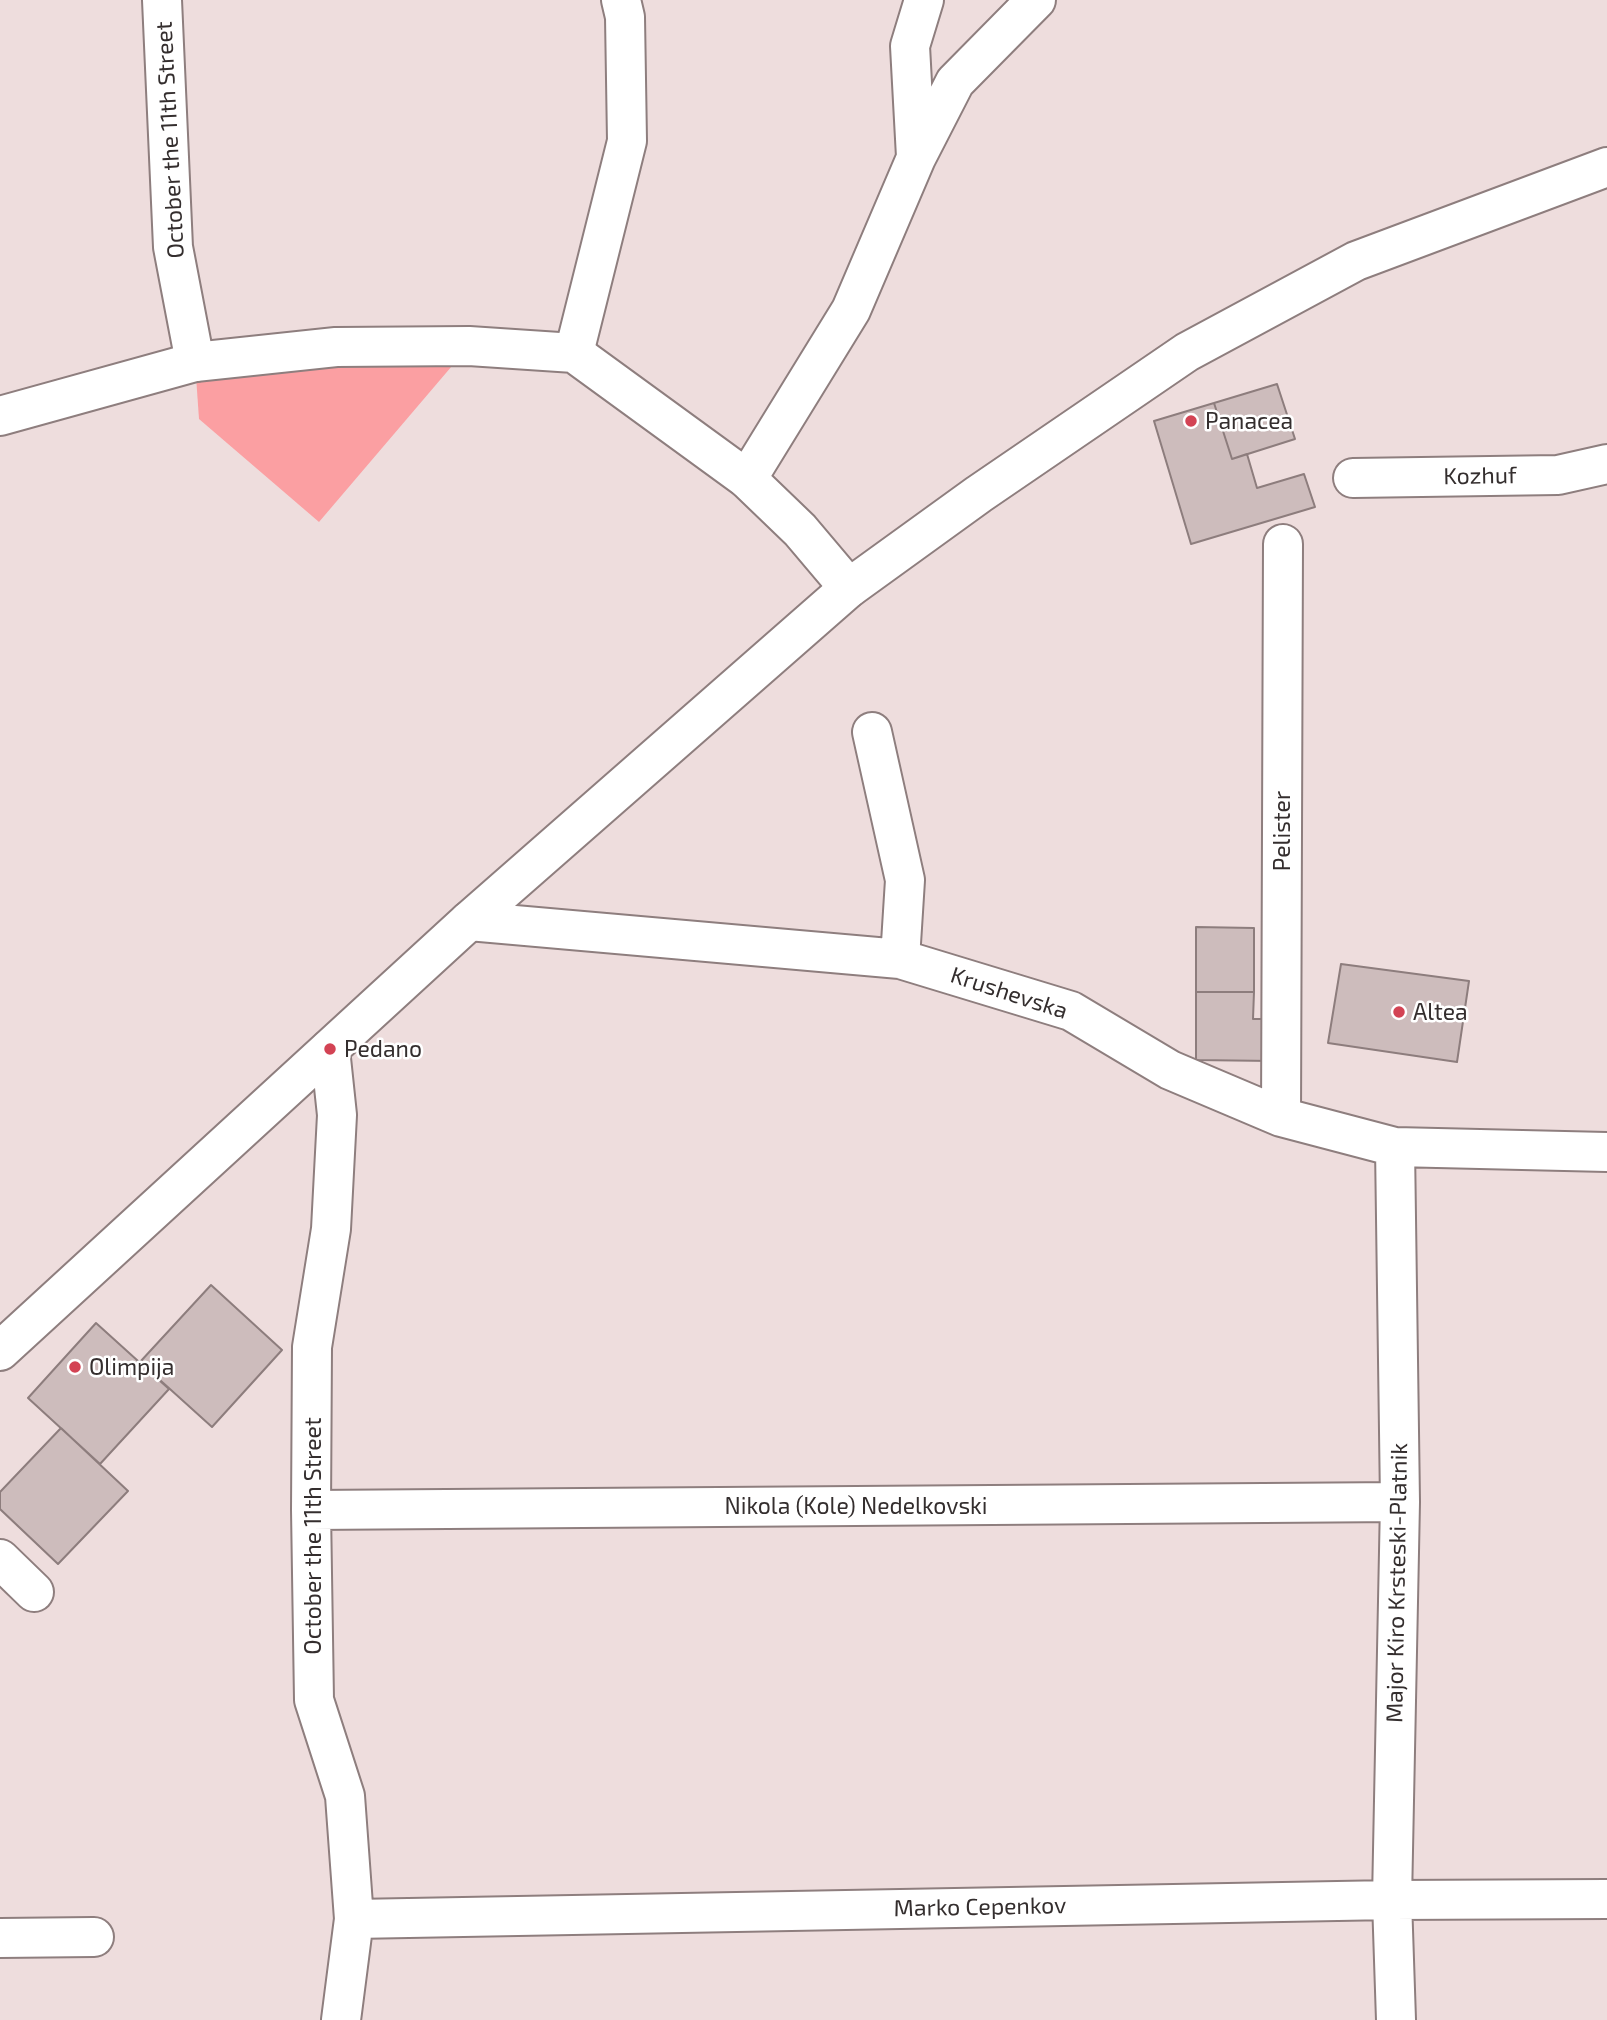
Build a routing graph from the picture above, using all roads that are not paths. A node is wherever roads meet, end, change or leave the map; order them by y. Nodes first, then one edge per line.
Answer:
1 (162, 0) edge
2 (621, 0) edge
3 (924, 0) edge
4 (1036, 0) edge
5 (916, 158) junction
6 (1607, 167) edge
7 (574, 353) junction
8 (195, 362) junction
9 (0, 416) edge
10 (1607, 464) edge
11 (1353, 478) dead end
12 (747, 479) junction
13 (1283, 544) dead end
14 (849, 589) junction
15 (872, 732) dead end
16 (469, 921) junction
17 (900, 959) junction
18 (330, 1049) junction
19 (1281, 1117) junction
20 (1395, 1147) junction
21 (1607, 1152) edge
22 (0, 1351) edge
23 (1400, 1502) junction
24 (311, 1510) junction
25 (0, 1559) edge
26 (34, 1592) dead end
27 (1607, 1899) edge
28 (1392, 1900) junction
29 (354, 1919) junction
30 (94, 1937) dead end
31 (0, 1938) edge
32 (341, 2020) edge
33 (1396, 2020) edge

1 - 8 street, October the 11th Street
2 - 7 street
3 - 5 street
4 - 5 street
5 - 12 street
6 - 14 street
7 - 8 street
7 - 12 street
8 - 9 street
10 - 11 street, Kozhuf
12 - 14 street
13 - 19 street, Pelister
14 - 16 street
15 - 17 street
16 - 17 street, Krushevska
16 - 18 street
17 - 19 street, Krushevska
18 - 22 street
18 - 24 street, October the 11th Street
19 - 20 street, Krushevska
20 - 21 street, Krushevska
20 - 23 street, Major Kiro Krsteski-Platnik
23 - 24 street, Nikola (Kole) Nedelkovski
23 - 28 street, Major Kiro Krsteski-Platnik
24 - 29 street, October the 11th Street
25 - 26 street
27 - 28 street, Marko Cepenkov
28 - 29 street, Marko Cepenkov
28 - 33 street, Major Kiro Krsteski-Platnik
29 - 32 street, October the 11th Street
30 - 31 street

